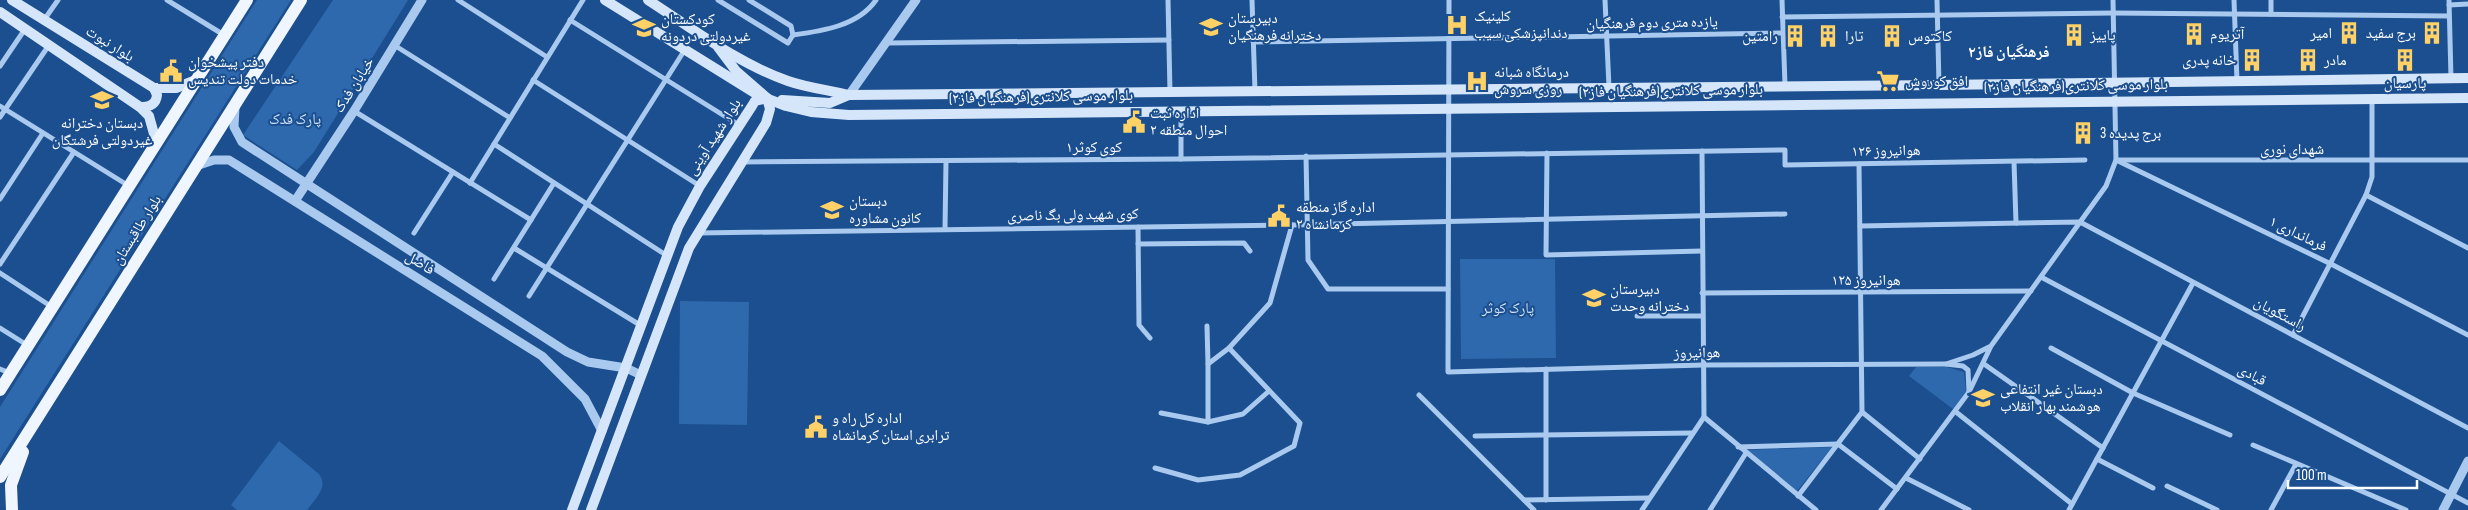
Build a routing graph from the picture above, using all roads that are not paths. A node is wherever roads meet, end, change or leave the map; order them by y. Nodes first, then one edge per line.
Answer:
1 (12, 0) edge
2 (58, 0) edge
3 (167, 0) edge
4 (247, 0) edge
5 (301, 0) edge
6 (422, 0) edge
7 (458, 0) edge
8 (583, 0) edge
9 (604, 0) edge
10 (648, 0) edge
11 (718, 0) edge
12 (749, 0) edge
13 (876, 0) edge
14 (916, 0) edge
15 (1168, 0) edge
16 (1252, 0) edge
17 (1448, 0) edge
18 (1605, 0) edge
19 (1782, 0) edge
20 (1937, 0) edge
21 (2113, 0) edge
22 (2234, 0) edge
23 (2271, 0) edge
24 (2449, 3) edge
25 (2468, 4) edge
26 (0, 12) edge
27 (2113, 13) junction
28 (2234, 13) junction
29 (2271, 14) junction
30 (1938, 15) junction
31 (2449, 16) junction
32 (1782, 17) junction
33 (44, 20) junction
34 (570, 20) junction
35 (26, 28) junction
36 (1782, 32) junction
37 (225, 35) junction
38 (794, 35) junction
39 (1606, 36) junction
40 (1449, 39) junction
41 (1169, 40) junction
42 (1253, 42) junction
43 (888, 43) junction
44 (50, 44) junction
45 (715, 44) junction
46 (394, 45) junction
47 (684, 50) junction
48 (547, 57) junction
49 (0, 66) edge
50 (2451, 78) junction
51 (2468, 78) edge
52 (197, 79) junction
53 (666, 79) junction
54 (533, 80) junction
55 (2237, 81) junction
56 (2113, 82) junction
57 (1939, 85) junction
58 (1785, 86) junction
59 (154, 88) junction
60 (1609, 88) junction
61 (1448, 89) junction
62 (1255, 91) junction
63 (1170, 92) junction
64 (849, 95) junction
65 (767, 98) junction
66 (2372, 98) junction
67 (2468, 98) edge
68 (2114, 101) junction
69 (235, 104) junction
70 (140, 107) junction
71 (3, 108) edge
72 (1447, 108) junction
73 (354, 111) junction
74 (1181, 111) junction
75 (0, 117) edge
76 (510, 118) junction
77 (739, 125) junction
78 (43, 133) junction
79 (627, 140) junction
80 (156, 141) junction
81 (494, 144) junction
82 (1702, 151) junction
83 (74, 152) junction
84 (1547, 153) junction
85 (1448, 154) junction
86 (1306, 156) junction
87 (1181, 159) junction
88 (2085, 160) dead end
89 (2116, 160) junction
90 (2467, 160) edge
91 (946, 161) junction
92 (741, 162) junction
93 (2014, 162) junction
94 (2372, 162) junction
95 (1859, 164) junction
96 (196, 166) junction
97 (453, 172) junction
98 (307, 183) junction
99 (470, 183) junction
100 (554, 183) junction
101 (130, 186) junction
102 (700, 186) junction
103 (2366, 195) junction
104 (0, 199) edge
105 (295, 201) junction
106 (587, 204) junction
107 (1785, 214) dead end
108 (1702, 215) junction
109 (1547, 219) junction
110 (532, 220) junction
111 (1448, 222) junction
112 (2080, 222) junction
113 (1307, 224) junction
114 (2016, 224) junction
115 (1292, 225) junction
116 (1860, 226) junction
117 (1138, 227) junction
118 (945, 229) junction
119 (414, 233) dead end
120 (697, 233) junction
121 (1138, 244) junction
122 (514, 248) junction
123 (2468, 248) edge
124 (1250, 250) dead end
125 (1702, 251) junction
126 (666, 255) junction
127 (0, 264) edge
128 (2331, 264) junction
129 (547, 268) junction
130 (0, 273) edge
131 (2041, 277) junction
132 (494, 279) dead end
133 (2193, 283) junction
134 (1448, 289) junction
135 (2031, 291) junction
136 (1861, 292) junction
137 (1702, 293) junction
138 (529, 296) dead end
139 (53, 307) junction
140 (1636, 316) dead end
141 (1702, 316) junction
142 (640, 325) junction
143 (1207, 326) dead end
144 (0, 328) edge
145 (2293, 335) junction
146 (2468, 335) edge
147 (1150, 338) dead end
148 (2161, 341) junction
149 (29, 346) junction
150 (1991, 346) junction
151 (1228, 348) junction
152 (2051, 348) dead end
153 (1208, 364) junction
154 (1862, 364) junction
155 (1946, 364) junction
156 (1984, 364) junction
157 (1703, 366) junction
158 (626, 368) junction
159 (1546, 369) junction
160 (5, 372) edge
161 (641, 374) junction
162 (0, 390) edge
163 (1269, 391) junction
164 (1969, 392) junction
165 (2133, 392) junction
166 (1420, 395) dead end
167 (1862, 412) junction
168 (1956, 412) junction
169 (1161, 413) dead end
170 (38, 417) junction
171 (1704, 417) junction
172 (1208, 422) junction
173 (2468, 428) edge
174 (602, 431) junction
175 (1692, 433) junction
176 (1546, 435) junction
177 (2230, 435) dead end
178 (1475, 436) dead end
179 (1838, 444) junction
180 (2253, 445) dead end
181 (1738, 447) junction
182 (2103, 448) junction
183 (1746, 453) junction
184 (1920, 459) junction
185 (2097, 459) junction
186 (2468, 461) edge
187 (2296, 464) junction
188 (1156, 468) dead end
189 (0, 477) edge
190 (1906, 478) junction
191 (2167, 486) dead end
192 (2154, 488) dead end
193 (1897, 490) junction
194 (2451, 494) junction
195 (1798, 496) junction
196 (1650, 498) junction
197 (1524, 500) junction
198 (1546, 500) junction
199 (2468, 503) edge
200 (2072, 504) junction
201 (12, 510) edge
202 (572, 510) edge
203 (591, 510) edge
204 (1534, 510) edge
205 (1642, 510) edge
206 (1710, 510) edge
207 (1816, 510) edge
208 (1881, 510) edge
209 (1968, 510) edge
210 (2069, 510) edge
211 (2217, 510) edge
212 (2271, 510) edge
213 (2406, 510) edge
214 (2443, 510) edge

1 - 33 main road, بلوار نبوت
2 - 33 street
3 - 37 street
4 - 37 main road, بلوار طاقبستان
5 - 69 main road, بلوار طاقبستان
6 - 46 street, خیابان فدک
7 - 48 street
8 - 34 street
9 - 47 main road, بلوار موسی کلانتری(فرهنگیان فاز۲)
10 - 45 main road, بلوار موسی کلانتری(فرهنگیان فاز۲)
11 - 38 street
12 - 38 street
13 - 38 street
14 - 43 street
15 - 41 street
16 - 42 street
17 - 40 street
18 - 39 street
19 - 32 street
20 - 30 street
21 - 27 street
22 - 28 street
23 - 29 street
24 - 25 street
24 - 31 street
26 - 35 main road
27 - 28 street
27 - 30 street
27 - 56 street
28 - 29 street
28 - 55 street
29 - 31 street
30 - 32 street
30 - 57 street
31 - 50 street
32 - 36 street
33 - 59 main road, بلوار نبوت
34 - 48 street
34 - 53 street
35 - 44 main road
35 - 49 street
36 - 39 street, یازده متری دوم فرهنگیان
36 - 58 street
37 - 52 main road, بلوار طاقبستان
39 - 40 street, یازده متری دوم فرهنگیان
39 - 60 street
40 - 42 street, یازده متری دوم فرهنگیان
40 - 61 street
41 - 43 street
41 - 63 street
42 - 62 street
43 - 64 street
44 - 70 main road
44 - 71 street
45 - 64 main road, بلوار موسی کلانتری(فرهنگیان فاز۲)
45 - 65 main road
46 - 73 street, خیابان فدک
46 - 76 street
47 - 53 street
47 - 65 main road, بلوار موسی کلانتری(فرهنگیان فاز۲)
48 - 54 street
50 - 51 main road, بلوار موسی کلانتری(فرهنگیان فاز۲)
50 - 55 main road, بلوار موسی کلانتری(فرهنگیان فاز۲)
52 - 59 main road
52 - 80 main road, بلوار طاقبستان
53 - 77 street
53 - 79 street
54 - 76 street
54 - 79 street
55 - 56 main road, بلوار موسی کلانتری(فرهنگیان فاز۲)
56 - 57 main road, بلوار موسی کلانتری(فرهنگیان فاز۲)
56 - 68 street
57 - 58 main road, بلوار موسی کلانتری(فرهنگیان فاز۲)
58 - 60 main road, بلوار موسی کلانتری(فرهنگیان فاز۲)
59 - 70 main road
60 - 61 main road, بلوار موسی کلانتری(فرهنگیان فاز۲)
61 - 62 main road, بلوار موسی کلانتری(فرهنگیان فاز۲)
61 - 72 street
62 - 63 main road, بلوار موسی کلانتری(فرهنگیان فاز۲)
63 - 64 main road, بلوار موسی کلانتری(فرهنگیان فاز۲)
64 - 65 main road
65 - 74 main road, بلوار موسی کلانتری(فرهنگیان فاز۲)
65 - 77 main road, بلوار شهید آوینی
65 - 92 main road
66 - 67 main road, بلوار موسی کلانتری(فرهنگیان فاز۲)
66 - 68 main road, بلوار موسی کلانتری(فرهنگیان فاز۲)
66 - 94 street
68 - 72 main road, بلوار موسی کلانتری(فرهنگیان فاز۲)
68 - 89 street
69 - 96 main road, بلوار طاقبستان
69 - 98 street, فاضل
70 - 80 main road
71 - 75 street
71 - 78 street
72 - 74 main road, بلوار موسی کلانتری(فرهنگیان فاز۲)
72 - 85 street
73 - 97 street
73 - 98 street, خیابان فدک
74 - 87 street
76 - 81 street
77 - 102 main road, بلوار شهید آوینی
78 - 83 street
78 - 104 street
79 - 102 street
79 - 106 street
80 - 101 main road, بلوار طاقبستان
81 - 99 street
81 - 100 street
82 - 84 street, کوی کوثر۱
82 - 95 street, هوانیروز ۱۲۶
82 - 108 street
83 - 101 street
83 - 127 street
84 - 85 street, کوی کوثر۱
84 - 109 street
85 - 86 street, کوی کوثر۱
85 - 111 street
86 - 87 street, کوی کوثر۱
86 - 113 street
87 - 91 street, کوی کوثر۱
88 - 93 street, هوانیروز ۱۲۶
89 - 94 street, شهدای نوری
89 - 112 street
89 - 128 street, فرمانداری ۱
90 - 94 street, شهدای نوری
91 - 92 street, کوی کوثر۱
91 - 118 street
92 - 120 main road
93 - 95 street, هوانیروز ۱۲۶
93 - 114 street
94 - 103 street
95 - 116 street
96 - 105 street, فاضل
96 - 170 main road, بلوار طاقبستان
97 - 99 street
97 - 119 street
98 - 105 street, خیابان فدک
98 - 158 street, فاضل
99 - 110 street
100 - 106 street
100 - 110 street
101 - 139 main road, بلوار طاقبستان
102 - 126 main road, بلوار شهید آوینی
103 - 123 street
103 - 128 street
105 - 174 street, فاضل
106 - 126 street
106 - 129 street
107 - 108 street, کوی شهید ولی بگ ناصری
108 - 109 street, کوی شهید ولی بگ ناصری
108 - 125 street
109 - 111 street, کوی شهید ولی بگ ناصری
109 - 125 street
110 - 122 street
111 - 113 street, کوی شهید ولی بگ ناصری
111 - 134 street
112 - 114 street
112 - 131 street
112 - 133 street, راستگویان
113 - 115 street, کوی شهید ولی بگ ناصری
113 - 134 street
114 - 116 street
115 - 117 street, کوی شهید ولی بگ ناصری
115 - 151 street
116 - 136 street
117 - 118 street, کوی شهید ولی بگ ناصری
117 - 121 street
118 - 120 street, کوی شهید ولی بگ ناصری
120 - 161 main road
121 - 124 street
121 - 147 street
122 - 129 street
122 - 132 street
125 - 137 street
126 - 142 main road, بلوار شهید آوینی
128 - 145 street
128 - 146 street, فرمانداری ۱
129 - 138 street
129 - 142 street
130 - 139 street
131 - 135 street
131 - 148 street, قبادی
133 - 145 street, راستگویان
133 - 148 street
134 - 159 street, هوانیروز
135 - 136 street, هوانیروز ۱۲۵
135 - 150 street
136 - 137 street, هوانیروز ۱۲۵
136 - 154 street
137 - 141 street
139 - 149 main road, بلوار طاقبستان
140 - 141 street
141 - 157 street
142 - 158 main road, بلوار شهید آوینی
143 - 153 street
144 - 149 street
145 - 173 street, راستگویان
148 - 165 street
148 - 194 street, قبادی
149 - 160 main road, بلوار طاقبستان
150 - 155 street
150 - 156 street
151 - 153 street
151 - 163 street
152 - 165 street
153 - 172 street
154 - 155 street, هوانیروز
154 - 157 street, هوانیروز
154 - 167 street
155 - 164 street
156 - 164 street
156 - 182 street
157 - 159 street, هوانیروز
157 - 171 street
158 - 161 street, فاضل
158 - 174 main road, بلوار شهید آوینی
159 - 176 street
160 - 162 main road, بلوار طاقبستان
161 - 203 main road
163 - 172 street
163 - 188 street
164 - 168 street
165 - 177 street
165 - 182 street
166 - 197 street
167 - 179 street
167 - 184 street
168 - 184 street
168 - 200 street
169 - 172 street
170 - 189 main road, بلوار طاقبستان
170 - 201 main road
171 - 175 street
171 - 181 street
174 - 202 main road, بلوار شهید آوینی
175 - 176 street
175 - 196 street
176 - 178 street
176 - 198 street
179 - 181 street
179 - 193 street
179 - 195 street
180 - 187 street
181 - 183 street
182 - 185 street
183 - 195 street
183 - 206 street
184 - 190 street
185 - 192 street
185 - 200 street
186 - 194 street
187 - 212 street
187 - 213 street
190 - 193 street
190 - 209 street
191 - 211 street
193 - 208 street
194 - 199 street, قبادی
194 - 214 street
195 - 207 street
196 - 198 street
196 - 205 street
197 - 198 street
197 - 204 street
200 - 210 street

